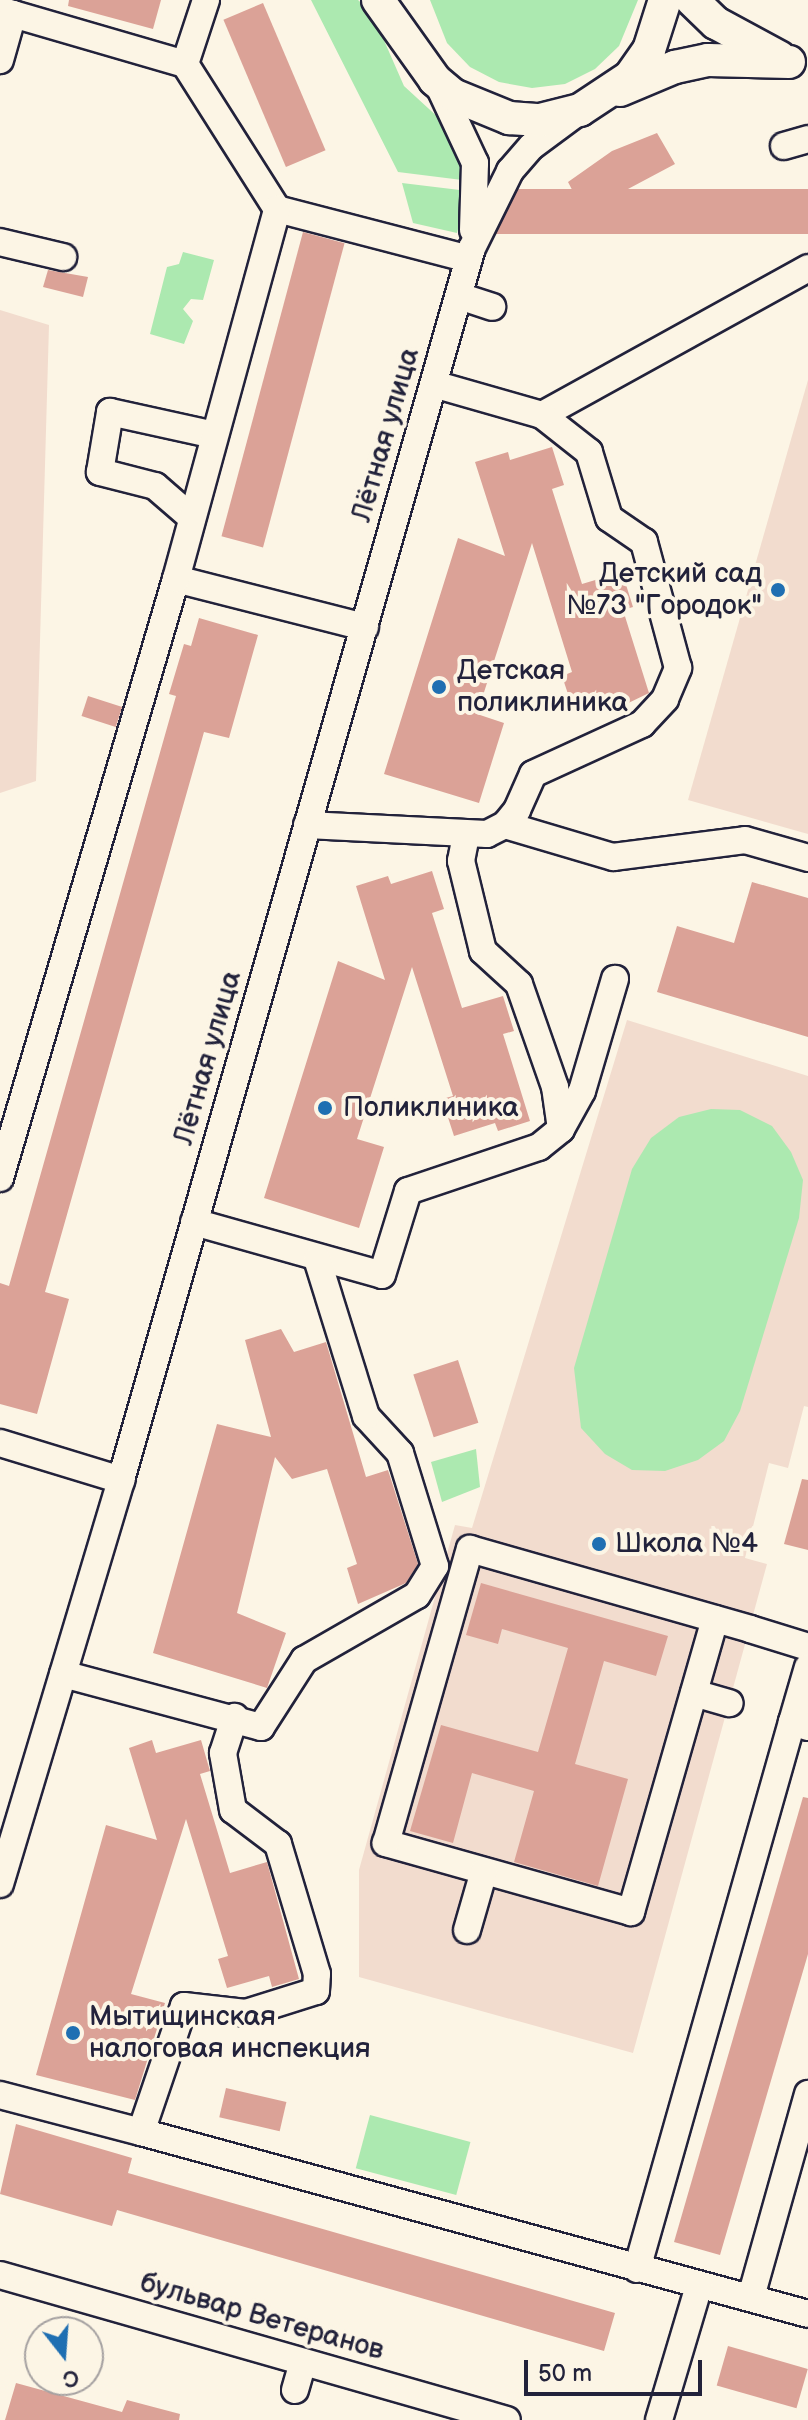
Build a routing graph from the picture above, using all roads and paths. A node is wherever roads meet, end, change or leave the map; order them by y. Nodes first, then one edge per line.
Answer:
1 (206, 0) edge
2 (378, 0) edge
3 (397, 0) edge
4 (665, 0) edge
5 (692, 0) edge
6 (6, 12) edge
7 (414, 53) junction
8 (0, 60) edge
9 (185, 64) junction
10 (798, 64) edge
11 (435, 80) junction
12 (610, 95) junction
13 (580, 110) junction
14 (277, 209) junction
15 (0, 242) edge
16 (470, 254) junction
17 (63, 257) dead end
18 (808, 268) edge
19 (459, 296) junction
20 (492, 307) dead end
21 (434, 384) junction
22 (542, 415) junction
23 (215, 435) junction
24 (192, 518) junction
25 (176, 579) junction
26 (365, 627) junction
27 (307, 825) junction
28 (505, 825) junction
29 (466, 836) junction
30 (808, 858) edge
31 (615, 979) dead end
32 (561, 1129) junction
33 (0, 1178) edge
34 (194, 1222) junction
35 (317, 1259) junction
36 (0, 1443) edge
37 (121, 1480) junction
38 (715, 1619) junction
39 (808, 1647) edge
40 (808, 1667) edge
41 (63, 1674) junction
42 (694, 1693) junction
43 (730, 1703) dead end
44 (235, 1717) junction
45 (800, 1724) edge
46 (484, 1871) junction
47 (0, 1884) edge
48 (467, 1930) dead end
49 (808, 2094) edge
50 (0, 2095) edge
51 (141, 2132) junction
52 (637, 2269) junction
53 (0, 2275) edge
54 (699, 2286) junction
55 (751, 2297) junction
56 (808, 2314) edge
57 (303, 2362) junction
58 (295, 2390) dead end
59 (507, 2420) edge
60 (659, 2420) edge

1 - 9 street
2 - 7 main road
3 - 7 main road
4 - 12 main road
5 - 10 main road
6 - 8 street
6 - 9 street
7 - 11 main road
9 - 14 street
10 - 12 main road
11 - 13 main road
11 - 16 street
12 - 13 main road
13 - 16 street
14 - 16 street
14 - 23 street
15 - 17 street
16 - 19 street, Лётная улица
18 - 22 street
19 - 20 street
19 - 21 street, Лётная улица
21 - 22 street
21 - 26 street, Лётная улица
22 - 28 street
23 - 24 street
23 - 24 street
24 - 25 street
25 - 26 street
25 - 33 street
26 - 27 street, Лётная улица
27 - 29 street
27 - 34 street, Лётная улица
28 - 29 street
28 - 30 street
29 - 32 street
31 - 32 street
32 - 35 street
34 - 35 street
34 - 37 street, Лётная улица
35 - 44 street
36 - 37 street
37 - 41 street, Лётная улица
38 - 39 street
38 - 42 street
38 - 46 street
40 - 45 street
41 - 44 street
41 - 47 street, Лётная улица
42 - 43 street
42 - 46 street
44 - 51 street
45 - 52 street
46 - 48 street
49 - 55 street
50 - 51 street
51 - 52 street
52 - 54 street
53 - 57 street, бульвар Ветеранов
54 - 55 street
54 - 60 street
55 - 56 street
57 - 58 street
57 - 59 street, бульвар Ветеранов

